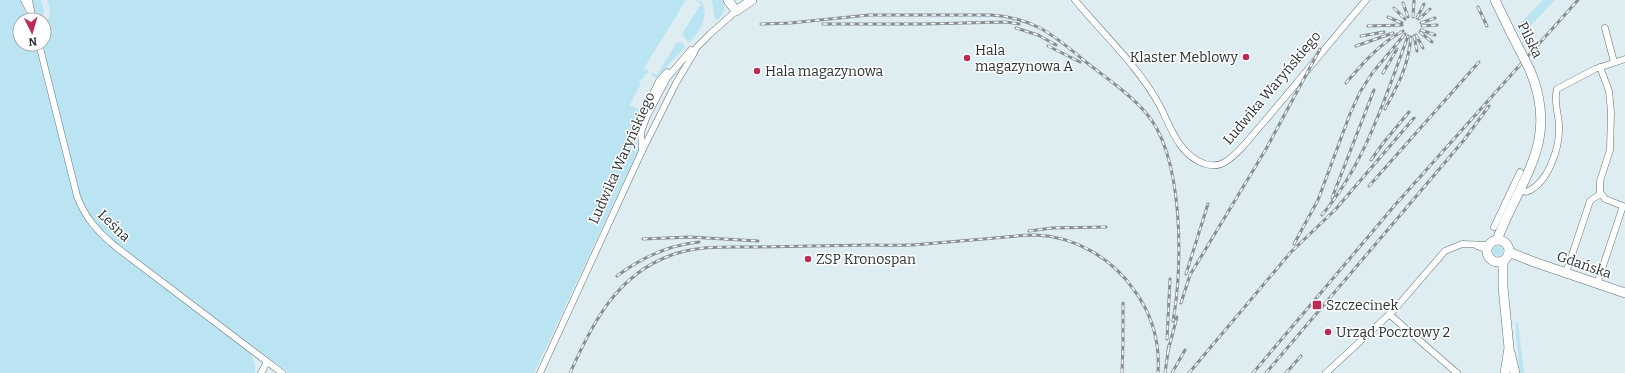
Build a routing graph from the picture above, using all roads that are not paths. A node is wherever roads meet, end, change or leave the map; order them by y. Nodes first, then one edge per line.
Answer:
1 (24, 0) edge
2 (29, 0) edge
3 (728, 0) edge
4 (1075, 0) edge
5 (1366, 0) edge
6 (1495, 0) edge
7 (748, 1) edge
8 (736, 11) junction
9 (29, 12) edge
10 (31, 12) edge
11 (1605, 28) dead end
12 (694, 50) junction
13 (40, 52) edge
14 (1625, 59) edge
15 (1614, 62) junction
16 (1600, 67) junction
17 (642, 151) junction
18 (1520, 172) dead end
19 (1521, 189) junction
20 (1600, 194) junction
21 (1624, 206) edge
22 (1494, 227) dead end
23 (1495, 244) junction
24 (1504, 258) junction
25 (1566, 274) junction
26 (1597, 284) junction
27 (1625, 293) edge
28 (1389, 314) junction
29 (1509, 348) junction
30 (267, 362) junction
31 (261, 373) edge
32 (282, 373) edge
33 (540, 373) edge
34 (1326, 373) edge
35 (1457, 373) edge
36 (1505, 373) edge
37 (1515, 373) edge

1 - 9 street
2 - 10 street
3 - 8 street
4 - 5 street, Ludwika Waryńskiego
6 - 19 street, Pilska, bridge
7 - 8 street, Ludwika Waryńskiego
8 - 12 street, Ludwika Waryńskiego
11 - 15 street
12 - 17 street, Ludwika Waryńskiego
12 - 17 street
13 - 30 street, Leśna
14 - 15 street
15 - 16 street
16 - 19 street
16 - 20 street
17 - 33 street, Ludwika Waryńskiego
18 - 22 street
19 - 23 street, Pilska
20 - 21 street
20 - 25 street
21 - 26 street
23 - 24 street
23 - 24 street
23 - 28 street
24 - 25 street, Gdańska
24 - 29 street
25 - 26 street, Gdańska
26 - 27 street, Gdańska
28 - 34 street
28 - 35 street
29 - 36 street
29 - 37 street
30 - 31 street
30 - 32 street, Leśna

